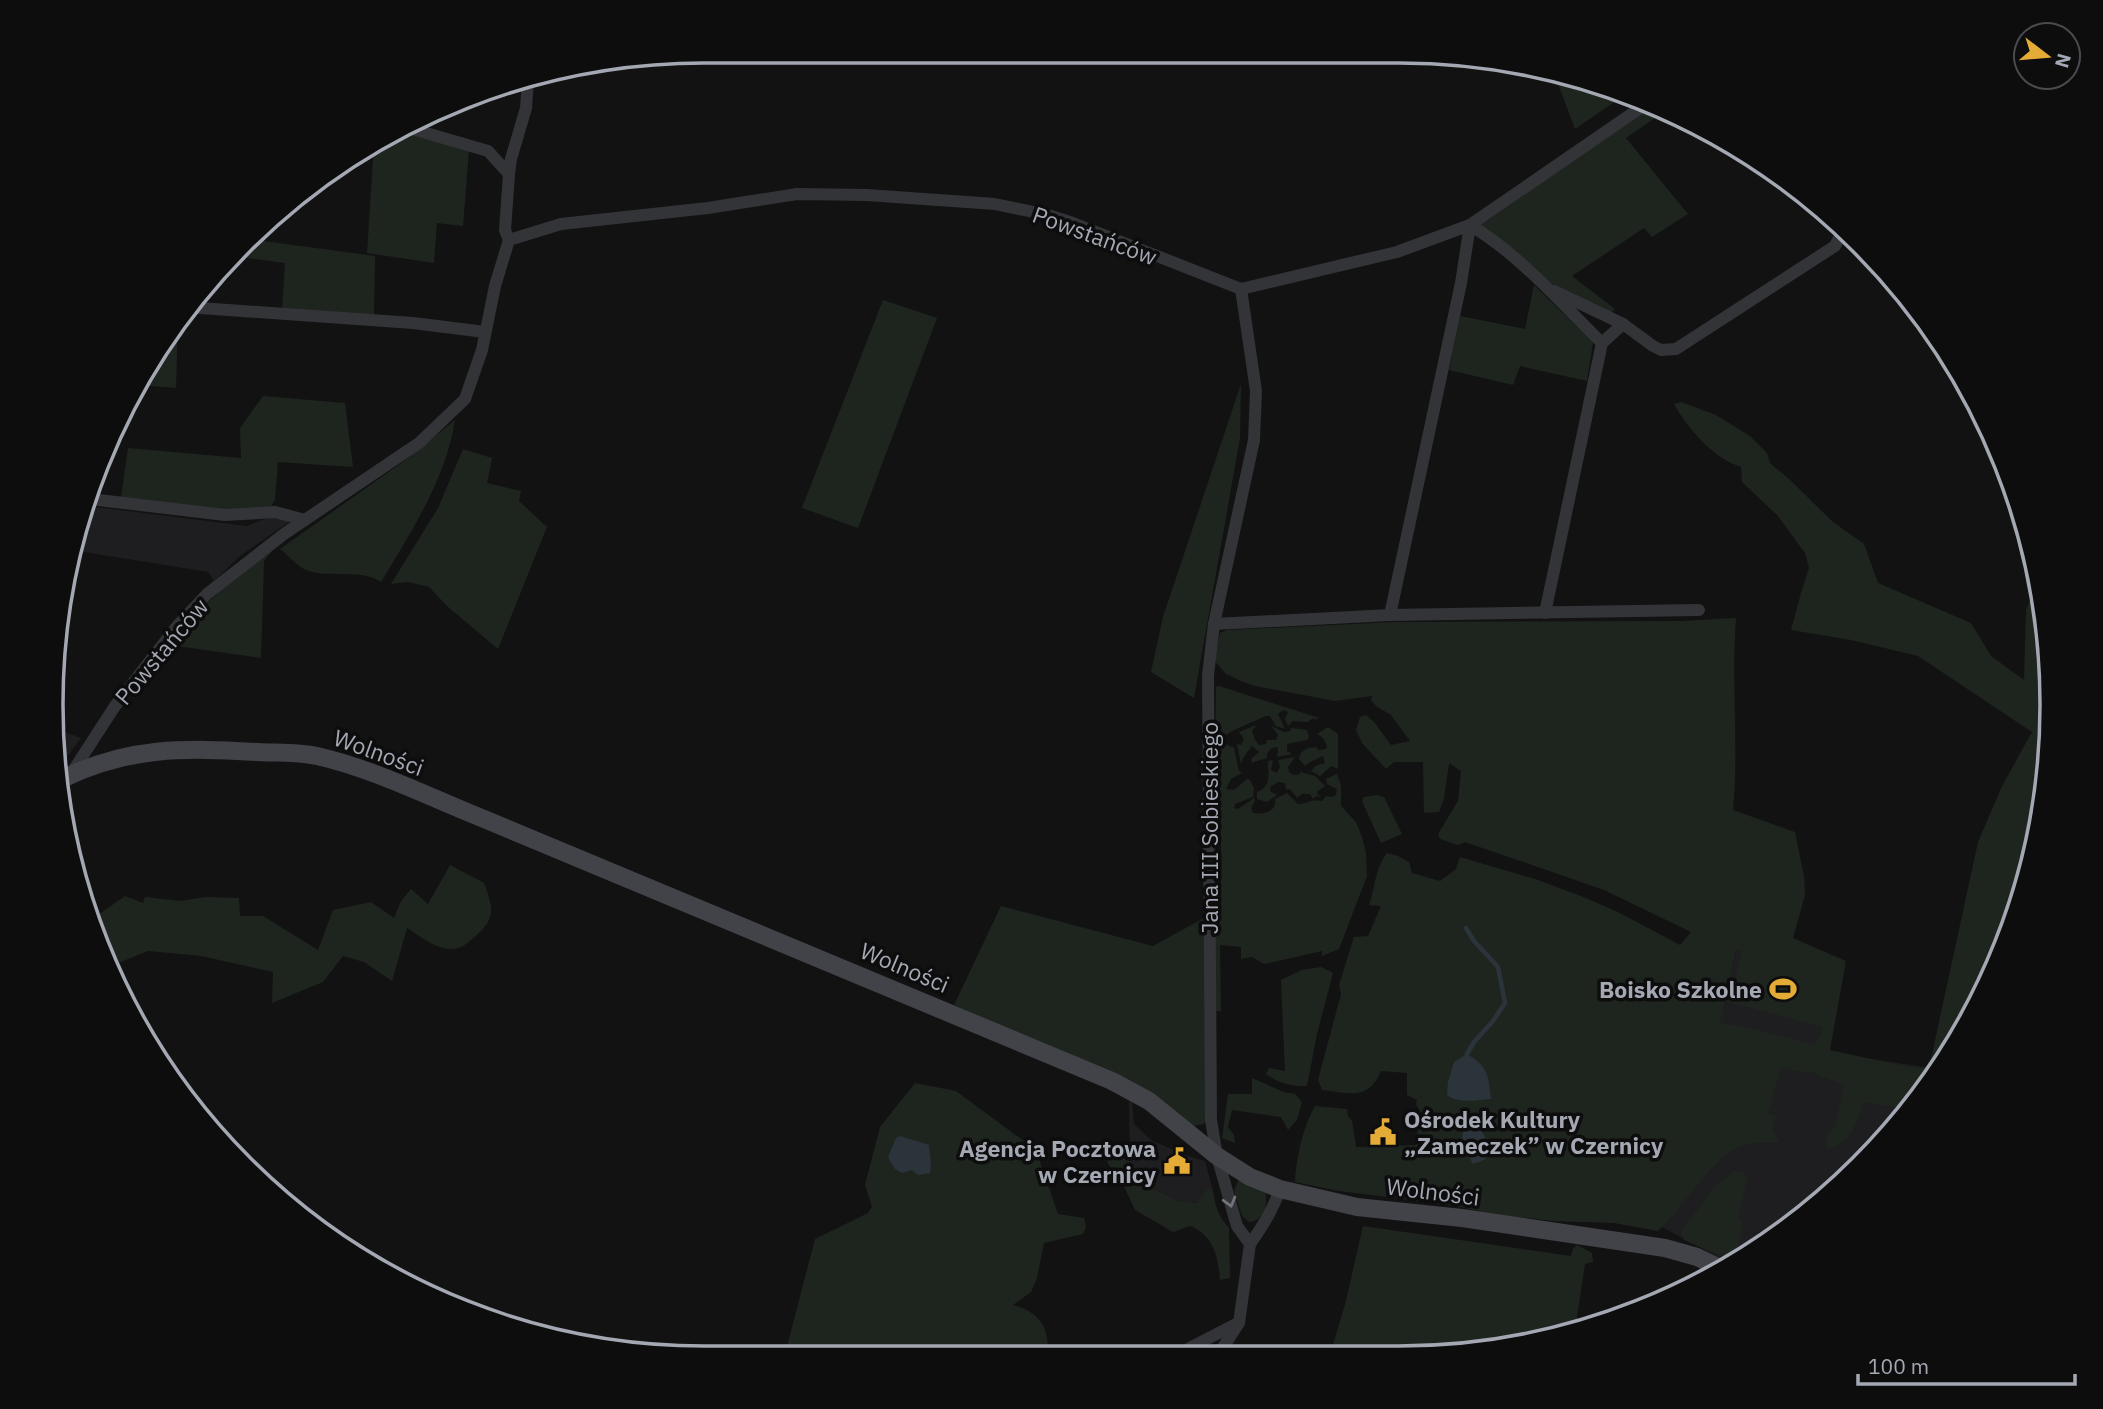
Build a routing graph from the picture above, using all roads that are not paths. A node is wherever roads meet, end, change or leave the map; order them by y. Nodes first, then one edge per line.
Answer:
1 (527, 88) edge
2 (1638, 110) edge
3 (418, 131) edge
4 (509, 174) junction
5 (1470, 225) junction
6 (1839, 239) edge
7 (509, 240) junction
8 (1546, 287) junction
9 (1241, 289) junction
10 (201, 308) edge
11 (1623, 324) junction
12 (485, 332) junction
13 (1602, 343) junction
14 (96, 500) edge
15 (275, 512) junction
16 (305, 520) junction
17 (284, 534) junction
18 (1699, 610) dead end
19 (1545, 613) junction
20 (1390, 615) junction
21 (1214, 624) junction
22 (67, 775) edge
23 (67, 776) edge
24 (1217, 1156) junction
25 (1280, 1189) junction
26 (1250, 1244) junction
27 (1712, 1264) edge
28 (1239, 1323) junction
29 (1196, 1346) edge
30 (1224, 1346) edge

1 - 4 street
2 - 5 street
3 - 4 street
4 - 7 street
5 - 8 street
5 - 9 street
5 - 20 street
6 - 11 street
7 - 9 street, Powstańców
7 - 12 street, Powstańców
8 - 11 street
8 - 13 street
9 - 21 street, Jana III Sobieskiego
10 - 12 street
11 - 13 street
12 - 16 street, Powstańców
13 - 19 street
14 - 15 street
15 - 16 street
15 - 17 street
16 - 17 street, Powstańców
17 - 22 street, Powstańców
18 - 19 street
19 - 20 street
20 - 21 street
21 - 24 street, Jana III Sobieskiego
23 - 24 street, Wolności
24 - 25 street, Wolności
24 -> 26 street, Jana III Sobieskiego
25 - 26 street
25 - 27 street, Wolności
26 - 28 street
28 - 29 street
28 - 30 street

